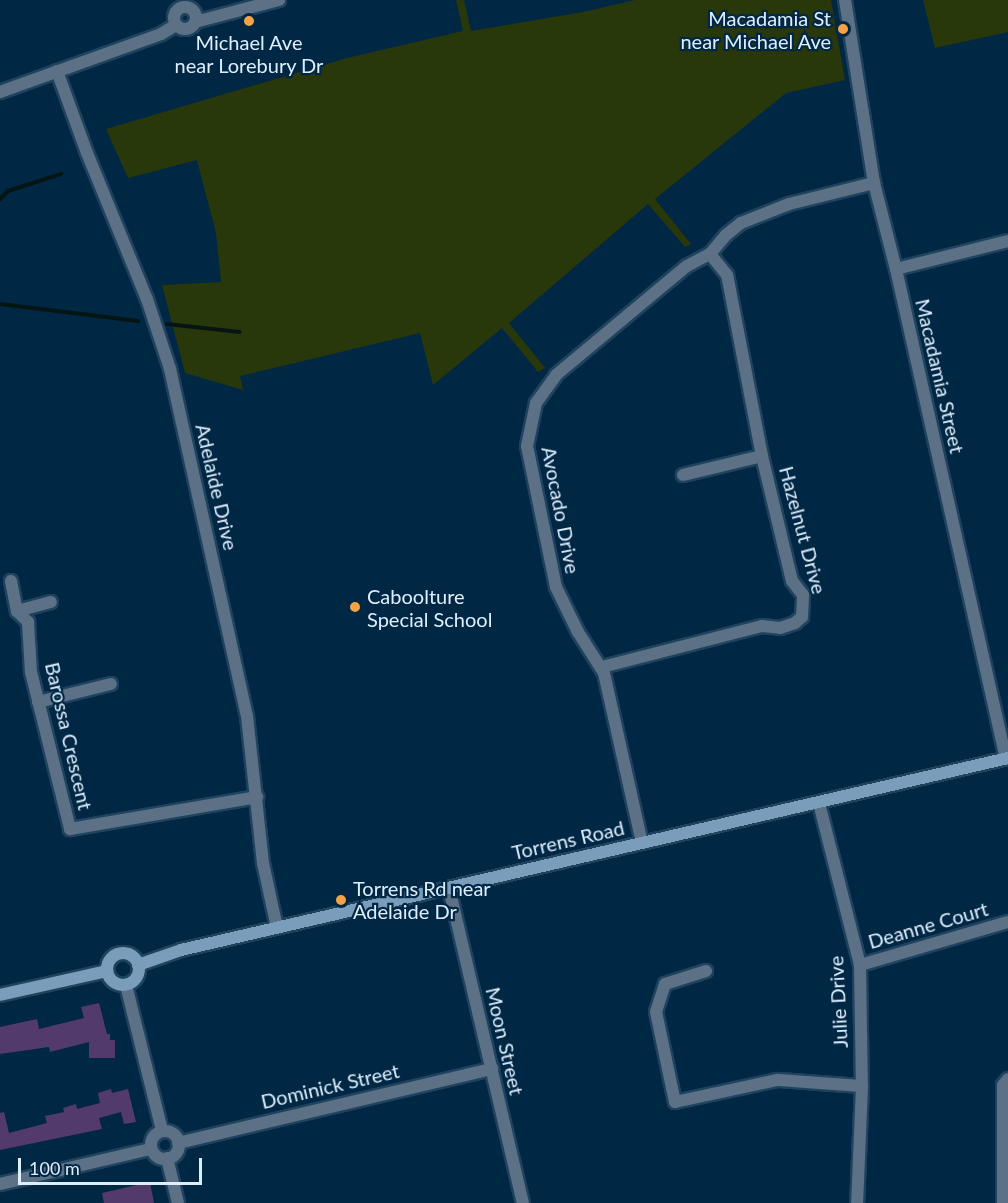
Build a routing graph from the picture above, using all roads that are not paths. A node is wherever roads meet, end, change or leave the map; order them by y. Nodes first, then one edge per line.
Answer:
1 (279, 0) edge
2 (845, 0) edge
3 (180, 4) edge
4 (195, 22) junction
5 (176, 25) junction
6 (57, 71) junction
7 (0, 92) edge
8 (874, 183) junction
9 (1008, 241) edge
10 (711, 254) junction
11 (896, 269) junction
12 (762, 456) junction
13 (683, 475) dead end
14 (11, 581) dead end
15 (51, 602) dead end
16 (17, 611) junction
17 (602, 667) junction
18 (111, 684) dead end
19 (38, 702) junction
20 (1007, 759) edge
21 (257, 796) junction
22 (819, 803) junction
23 (642, 843) junction
24 (449, 888) junction
25 (1008, 922) edge
26 (277, 928) junction
27 (138, 965) junction
28 (860, 965) junction
29 (106, 971) junction
30 (706, 971) dead end
31 (126, 985) junction
32 (0, 995) edge
33 (492, 1069) junction
34 (1008, 1079) edge
35 (862, 1086) junction
36 (162, 1131) junction
37 (178, 1143) junction
38 (152, 1149) junction
39 (167, 1158) junction
40 (0, 1184) edge
41 (178, 1203) edge
42 (523, 1203) edge
43 (856, 1203) edge
44 (1003, 1203) edge

1 - 4 street
2 - 8 street, Macadamia Street
3 - 4 street
3 - 5 street
4 - 5 street
5 - 6 street
6 - 7 street
6 - 21 street, Adelaide Drive
8 - 10 street, Avocado Drive
8 - 11 street, Macadamia Street
9 - 11 street
10 - 12 street, Hazelnut Drive
10 - 17 street, Avocado Drive
11 - 20 street, Macadamia Street
12 - 13 street
12 - 17 street, Hazelnut Drive
14 - 16 street, Barossa Crescent
15 - 16 street
16 - 19 street, Barossa Crescent
17 - 23 street, Avocado Drive
18 - 19 street
19 - 21 street, Barossa Crescent
20 - 22 main road, Torrens Road
21 - 26 street, Adelaide Drive
22 - 23 main road, Torrens Road
22 - 28 street, Julie Drive
23 - 24 main road, Torrens Road
24 - 26 main road, Torrens Road
24 - 33 street, Moon Street
25 - 28 street, Deanne Court
26 - 27 main road, Torrens Road
27 - 29 main road
27 - 31 main road
28 - 35 street, Julie Drive
29 - 31 main road
29 - 32 main road
30 - 35 street
31 - 36 street
33 - 37 street, Dominick Street
33 - 42 street, Moon Street
34 - 44 street
35 - 43 street, Julie Drive
36 - 37 street
36 - 38 street
37 - 39 street
38 - 39 street
38 - 40 street
39 - 41 street

